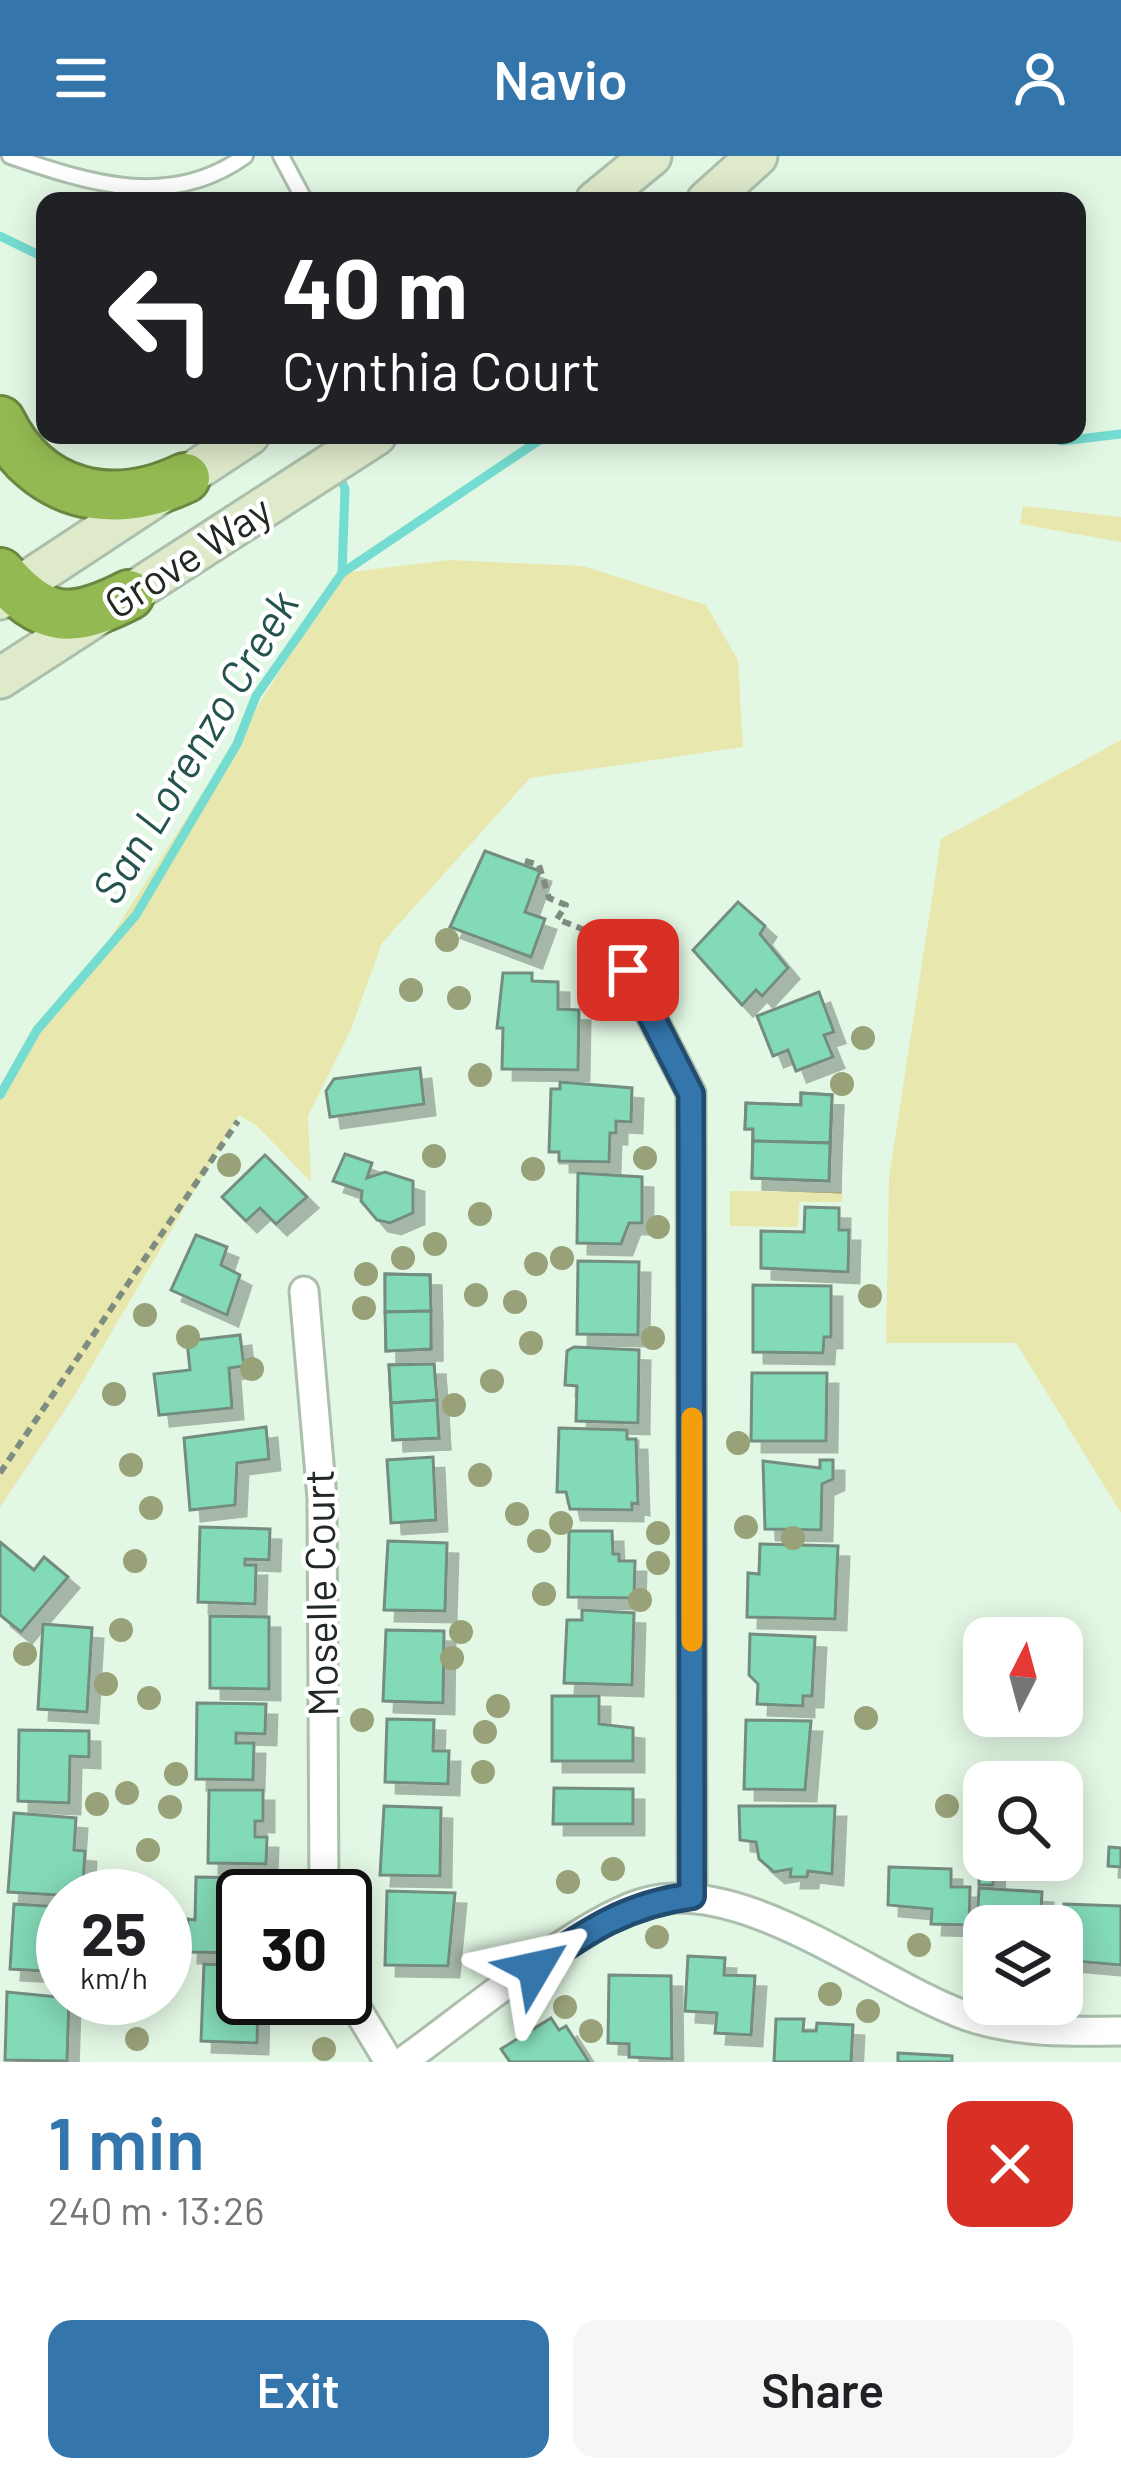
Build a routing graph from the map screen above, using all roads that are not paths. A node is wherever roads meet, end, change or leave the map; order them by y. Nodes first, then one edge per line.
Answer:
1 (10, 156) edge
2 (245, 156) edge
3 (281, 156) edge
4 (651, 156) edge
5 (758, 156) edge
6 (300, 192) edge
7 (607, 192) edge
8 (717, 192) edge
9 (0, 421) edge
10 (235, 444) edge
11 (362, 444) edge
12 (196, 470) junction
13 (5, 587) edge
14 (129, 595) junction
15 (0, 677) edge
16 (628, 970) dead end
17 (304, 1291) dead end
18 (324, 1869) edge
19 (692, 1896) junction
20 (367, 2025) edge
21 (1121, 2031) edge
22 (1051, 2033) junction
23 (389, 2062) edge
24 (402, 2062) edge
25 (1051, 2062) edge

1 - 2 lane
3 - 6 lane
4 - 7 main road
5 - 8 main road
9 - 12 highway
10 - 12 main road, Grove Way
11 - 14 main road, Grove Way
12 - 13 main road, Grove Way
13 - 14 highway
14 - 15 main road, Grove Way
16 - 19 street
17 - 18 street, Moselle Court
19 - 22 street
19 - 24 street
20 - 23 street
21 - 22 street
22 - 25 street

